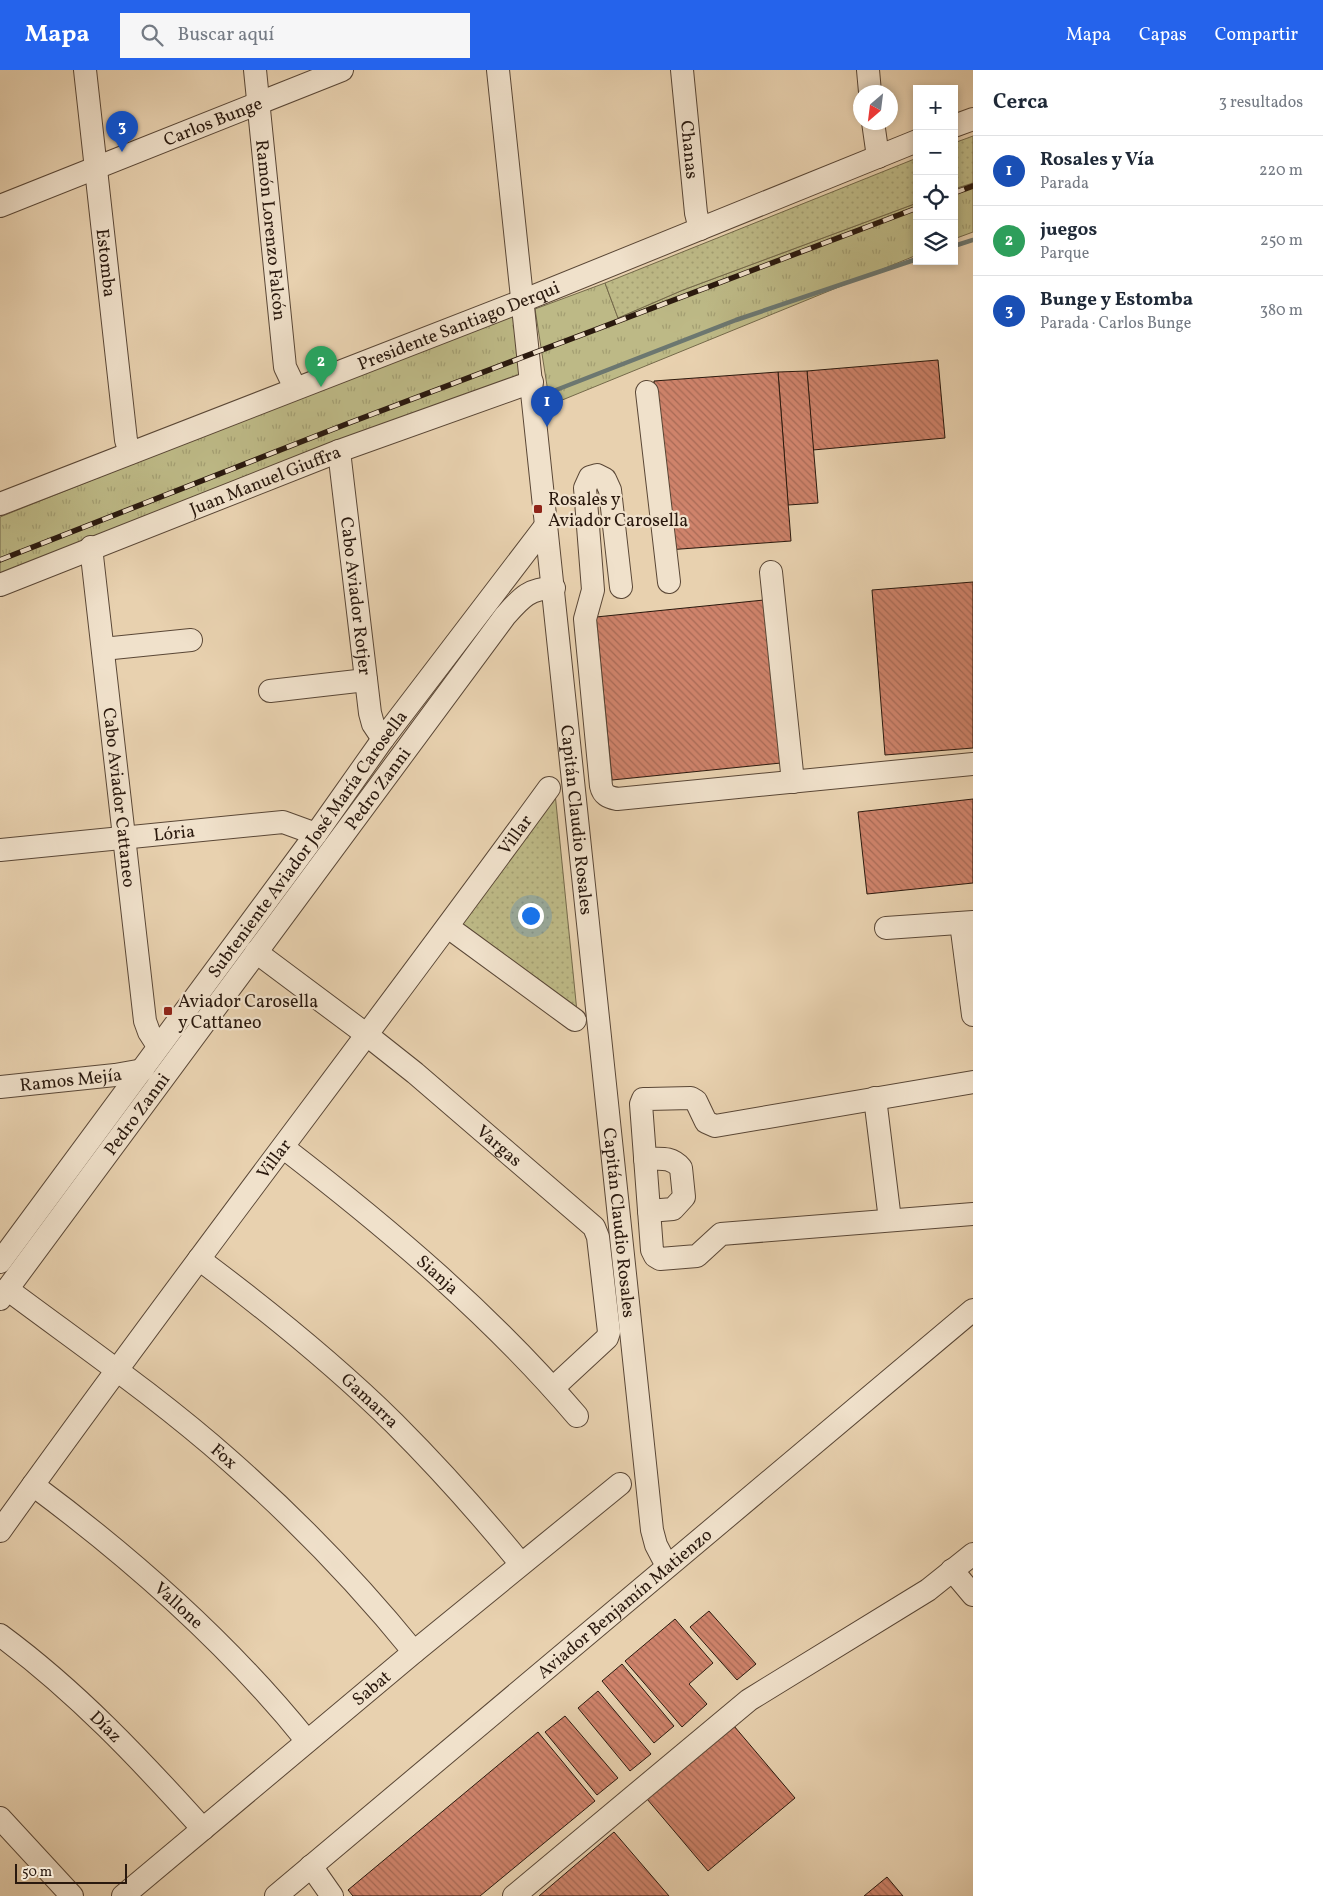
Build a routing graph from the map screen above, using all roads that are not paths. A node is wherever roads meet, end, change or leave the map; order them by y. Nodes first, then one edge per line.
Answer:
1 (85, 70) edge
2 (255, 70) edge
3 (342, 70) edge
4 (498, 70) edge
5 (682, 70) edge
6 (868, 70) edge
7 (869, 85) edge
8 (259, 102) junction
9 (973, 119) edge
10 (958, 125) edge
11 (874, 130) edge
12 (913, 143) edge
13 (878, 157) junction
14 (97, 168) junction
15 (0, 206) edge
16 (700, 229) junction
17 (522, 301) junction
18 (532, 382) junction
19 (295, 388) junction
20 (647, 392) dead end
21 (339, 451) junction
22 (130, 454) junction
23 (0, 504) edge
24 (547, 524) junction
25 (91, 547) junction
26 (771, 572) dead end
27 (669, 582) dead end
28 (0, 585) edge
29 (621, 587) dead end
30 (554, 588) junction
31 (191, 640) dead end
32 (103, 649) junction
33 (366, 680) junction
34 (270, 691) dead end
35 (383, 739) junction
36 (973, 764) edge
37 (793, 782) junction
38 (549, 788) dead end
39 (316, 834) junction
40 (123, 838) junction
41 (0, 850) edge
42 (967, 922) edge
43 (448, 927) junction
44 (886, 928) dead end
45 (256, 952) junction
46 (973, 1015) edge
47 (574, 1020) dead end
48 (367, 1034) junction
49 (158, 1046) junction
50 (142, 1070) junction
51 (973, 1082) edge
52 (0, 1087) edge
53 (876, 1098) junction
54 (284, 1148) junction
55 (646, 1166) junction
56 (616, 1177) junction
57 (619, 1204) junction
58 (649, 1206) junction
59 (973, 1214) edge
60 (890, 1220) junction
61 (199, 1259) junction
62 (0, 1262) edge
63 (4, 1294) edge
64 (973, 1310) edge
65 (116, 1370) junction
66 (553, 1388) junction
67 (577, 1416) dead end
68 (620, 1484) dead end
69 (33, 1485) junction
70 (0, 1531) edge
71 (973, 1554) edge
72 (521, 1564) junction
73 (667, 1566) junction
74 (952, 1570) junction
75 (973, 1595) edge
76 (0, 1635) edge
77 (414, 1652) junction
78 (308, 1741) junction
79 (0, 1818) edge
80 (203, 1829) junction
81 (312, 1866) junction
82 (72, 1896) edge
83 (124, 1896) edge
84 (276, 1896) edge
85 (332, 1896) edge
86 (514, 1896) edge

1 - 14 street, Estomba
2 - 8 street, Ramón Lorenzo Falcón
3 - 8 street, Carlos Bunge
4 - 17 street, Capitán Claudio Rosales
5 - 16 street, Chanas
6 - 7 street
8 - 14 street, Carlos Bunge
8 - 19 street, Ramón Lorenzo Falcón
9 - 10 street
11 - 13 street
12 - 13 street, Presidente Santiago Derqui
13 - 16 street, Presidente Santiago Derqui
14 - 15 street, Carlos Bunge
14 - 22 street, Estomba
16 - 17 street, Presidente Santiago Derqui
17 - 18 street, Capitán Claudio Rosales
17 - 19 street, Presidente Santiago Derqui
18 - 21 street, Juan Manuel Giuffra
18 - 24 street, Capitán Claudio Rosales
19 - 22 street, Presidente Santiago Derqui
20 - 27 street
21 - 25 street, Juan Manuel Giuffra
21 - 33 street, Cabo Aviador Rotjer
22 - 23 street, Presidente Santiago Derqui
24 - 30 street, Capitán Claudio Rosales
24 - 35 street, Subteniente Aviador José María Carosella
25 - 28 street, Juan Manuel Giuffra
25 - 32 street, Cabo Aviador Cattaneo
26 - 37 street
29 - 37 street
30 - 45 street, Pedro Zanni
30 - 56 street, Capitán Claudio Rosales
31 - 32 street
32 - 40 street, Cabo Aviador Cattaneo
33 - 34 street
33 - 35 street, Cabo Aviador Rotjer
35 - 39 street, Subteniente Aviador José María Carosella
36 - 37 street
38 - 43 street, Villar
39 - 40 street, Lória
39 - 49 street, Subteniente Aviador José María Carosella
40 - 41 street, Lória
40 - 49 street, Cabo Aviador Cattaneo
42 - 44 street
42 - 46 street
43 - 47 street
43 - 48 street, Villar
45 - 48 street, Vargas
45 - 63 street, Pedro Zanni
48 - 54 street, Villar
48 - 66 street, Vargas
49 - 50 street, Subteniente Aviador José María Carosella
50 - 52 street, Ramos Mejía
50 - 62 street, Subteniente Aviador José María Carosella
51 - 53 street
53 - 55 street
53 - 60 street
54 - 61 street, Villar
54 - 66 street, Sianja
55 - 56 street
55 - 58 street
55 - 58 street
56 - 57 street, Capitán Claudio Rosales
57 - 58 street
57 - 73 street, Capitán Claudio Rosales
58 - 60 street
59 - 60 street
61 - 65 street, Villar
61 - 72 street, Gamarra
63 - 65 street, Fox
64 - 73 street, Aviador Benjamín Matienzo
65 - 69 street, Villar
65 - 77 street, Fox
66 - 67 street, Sianja
68 - 72 street, Sabat
69 - 70 street, Villar
69 - 78 street, Vallone
71 - 74 street
72 - 77 street, Sabat
73 - 81 street, Aviador Benjamín Matienzo
74 - 75 street
74 - 86 street
76 - 80 street, Díaz
77 - 78 street, Sabat
78 - 80 street, Sabat
79 - 82 street
80 - 83 street, Sabat
81 - 84 street, Aviador Benjamín Matienzo
81 - 85 street

